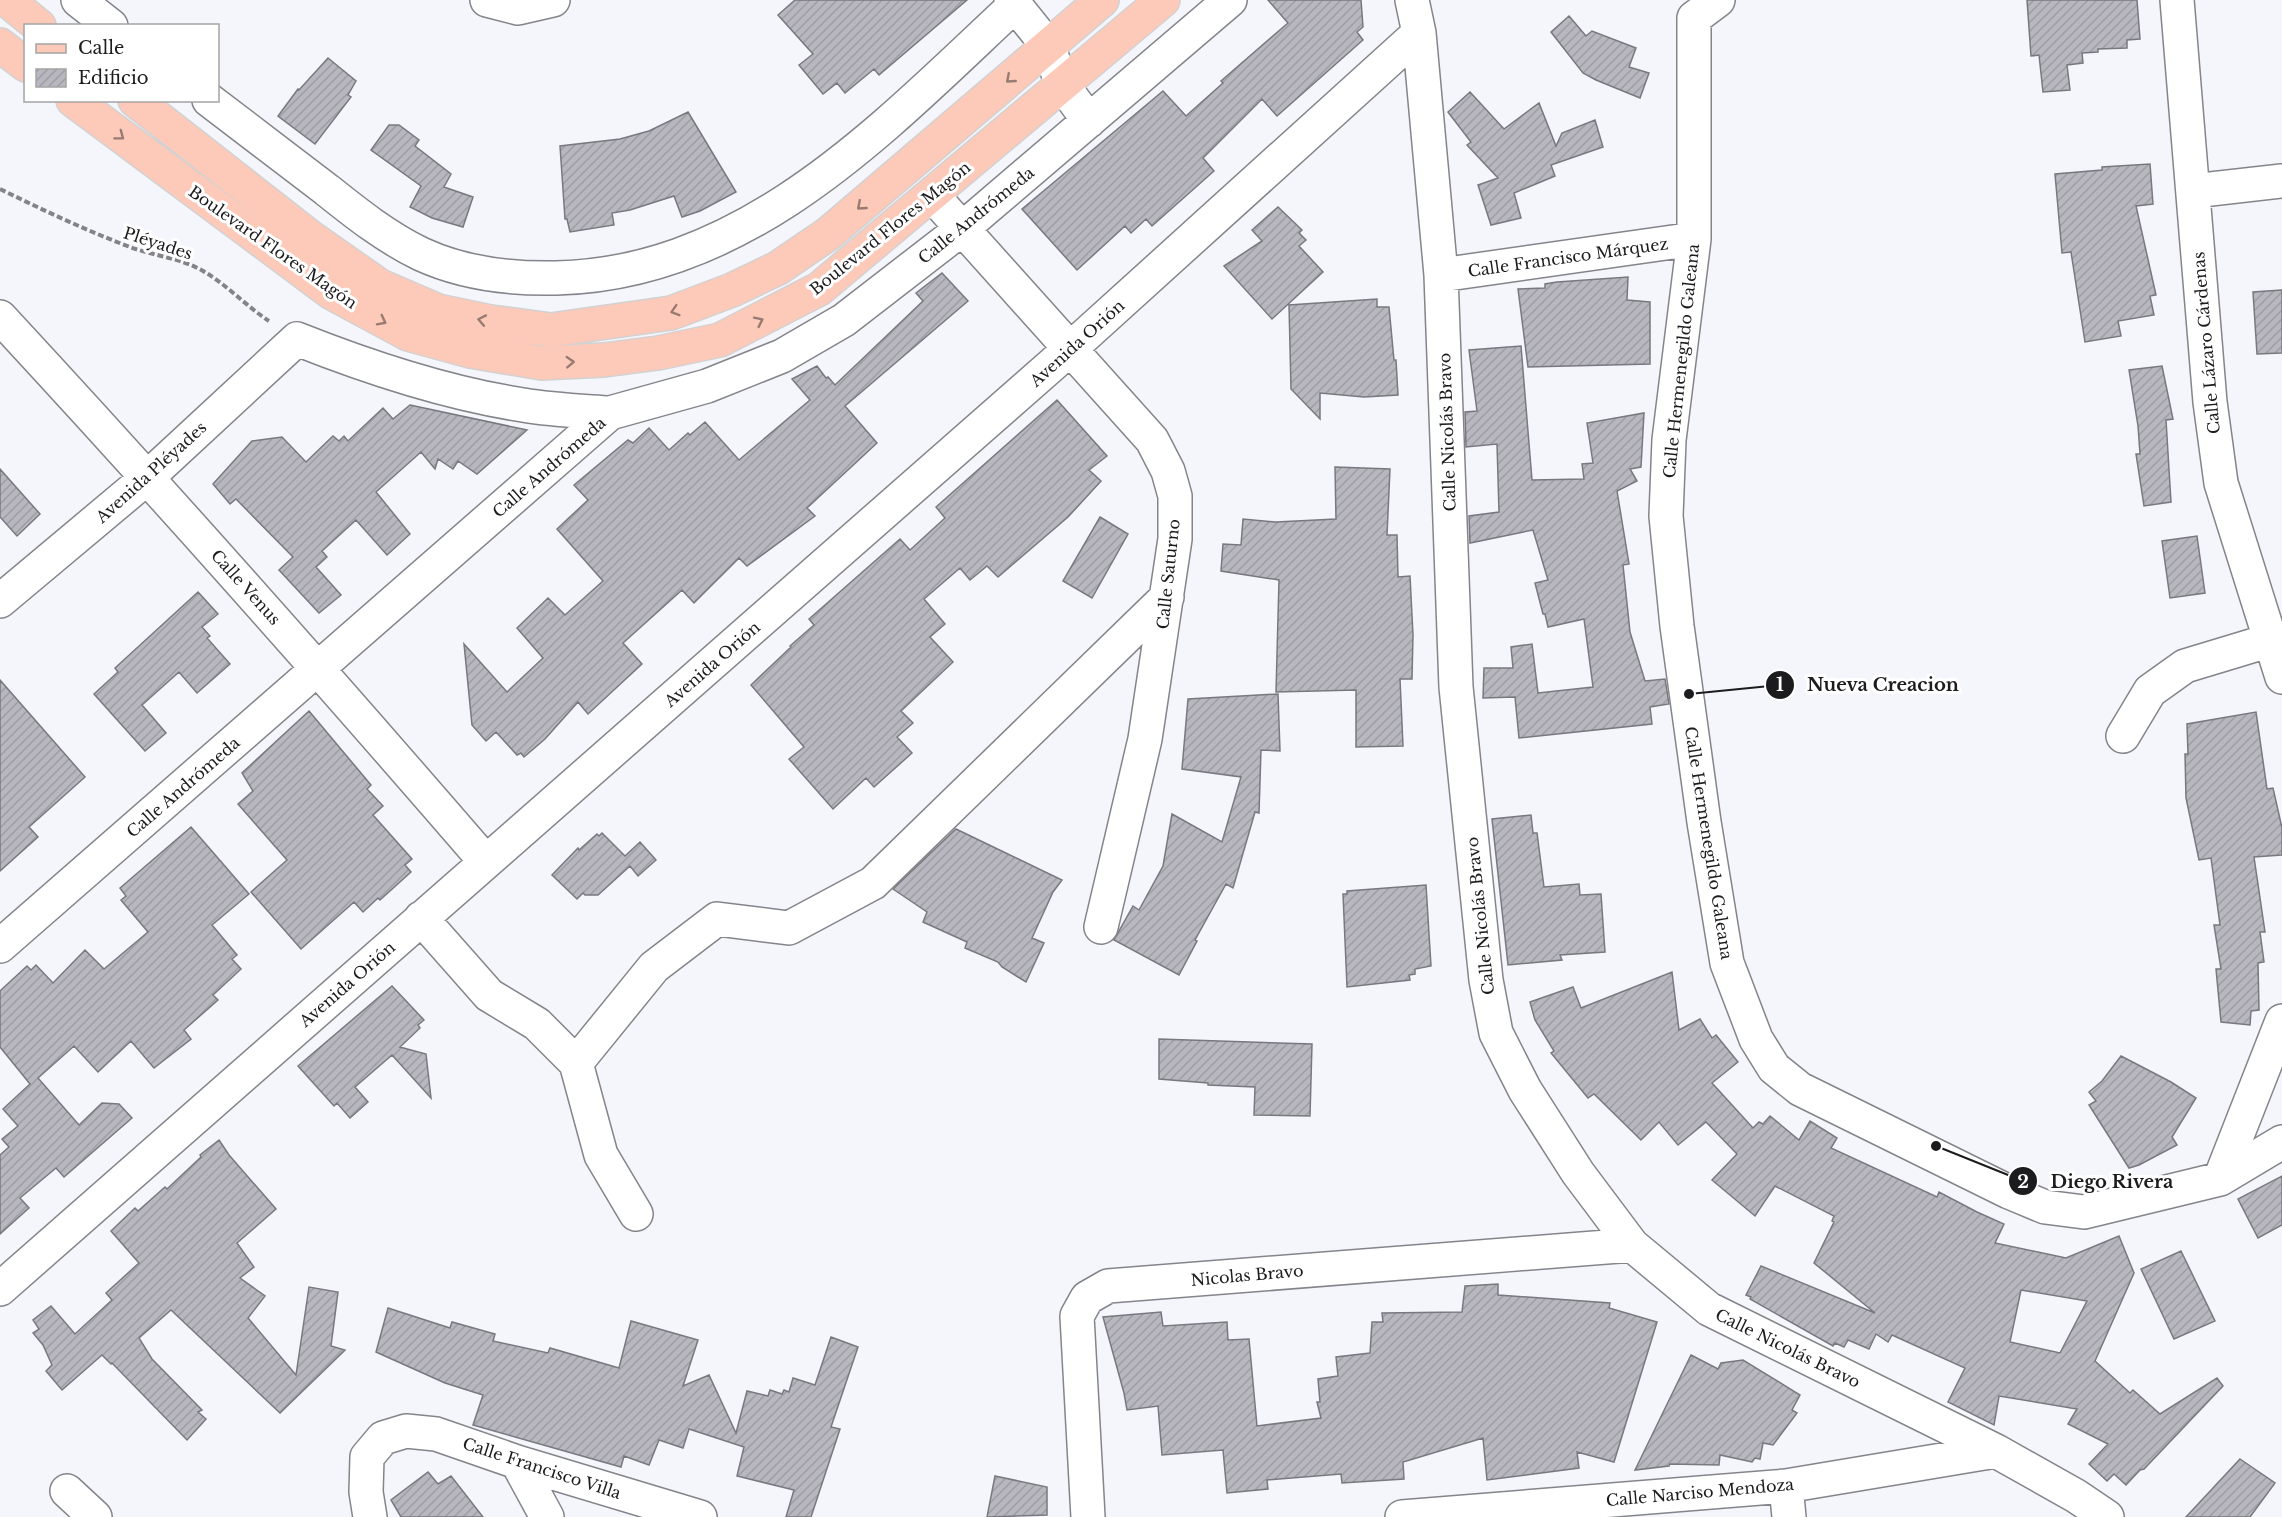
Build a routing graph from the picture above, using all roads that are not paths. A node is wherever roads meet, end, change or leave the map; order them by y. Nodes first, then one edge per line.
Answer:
1 (7, 0) edge
2 (78, 0) edge
3 (487, 0) edge
4 (553, 0) edge
5 (1102, 0) edge
6 (1163, 0) edge
7 (1230, 0) edge
8 (1412, 0) edge
9 (2177, 0) edge
10 (1013, 3) edge
11 (1697, 6) edge
12 (37, 24) edge
13 (108, 24) edge
14 (1419, 33) junction
15 (0, 45) edge
16 (1048, 46) junction
17 (24, 63) edge
18 (1062, 84) junction
19 (76, 102) edge
20 (138, 102) edge
21 (212, 102) edge
22 (1089, 121) junction
23 (2282, 182) edge
24 (2193, 191) junction
25 (933, 195) junction
26 (963, 228) junction
27 (1694, 239) junction
28 (1441, 275) junction
29 (819, 289) junction
30 (0, 317) edge
31 (844, 320) junction
32 (1070, 350) junction
33 (610, 413) junction
34 (148, 477) junction
35 (1167, 597) junction
36 (0, 602) edge
37 (2271, 640) junction
38 (319, 668) junction
39 (2282, 677) edge
40 (2123, 736) dead end
41 (486, 862) junction
42 (421, 918) junction
43 (1101, 927) dead end
44 (0, 946) edge
45 (2282, 1021) edge
46 (576, 1063) junction
47 (2282, 1142) edge
48 (2220, 1179) junction
49 (636, 1214) dead end
50 (1632, 1245) junction
51 (0, 1289) edge
52 (1996, 1451) junction
53 (517, 1462) junction
54 (67, 1491) dead end
55 (1787, 1501) edge
56 (96, 1517) edge
57 (370, 1517) edge
58 (547, 1517) edge
59 (700, 1517) edge
60 (1088, 1517) edge
61 (1402, 1517) edge
62 (2107, 1517) edge

1 - 12 main road
2 - 13 street
3 - 4 street
5 - 16 main road, Boulevard Flores Magón
6 - 18 main road, Boulevard Flores Magón
7 - 22 street, Calle Andrómeda
8 - 14 street, Calle Nicolás Bravo
9 - 24 street, Calle Lázaro Cárdenas
10 - 16 street
10 - 21 street
11 - 27 street, Calle Hermenegildo Galeana
14 - 28 street, Calle Nicolás Bravo
14 - 32 street, Avenida Orión
15 - 17 main road
16 - 18 street
16 -> 20 main road, Boulevard Flores Magón
18 - 22 street
18 - 25 main road, Boulevard Flores Magón
19 -> 29 main road, Boulevard Flores Magón
22 - 26 street, Calle Andrómeda
23 - 24 street
24 - 37 street, Calle Lázaro Cárdenas
25 - 26 street, Calle Saturno
25 - 29 main road, Boulevard Flores Magón
26 - 31 street, Calle Andrómeda
26 - 32 street, Calle Saturno
27 - 28 street, Calle Francisco Márquez
27 - 48 street, Calle Hermenegildo Galeana
28 - 50 street, Calle Nicolás Bravo
29 - 31 street
30 - 34 street, Calle Venus
31 - 33 street, Calle Andrómeda
32 - 35 street, Calle Saturno
32 - 41 street, Avenida Orión
33 - 34 street, Avenida Pléyades
33 - 38 street, Calle Andrómeda
34 - 36 street, Avenida Pléyades
34 - 38 street, Calle Venus
35 - 43 street, Calle Saturno
35 - 46 street
37 - 39 street, Calle Lázaro Cárdenas
37 - 40 street
38 - 41 street, Calle Venus
38 - 44 street, Calle Andrómeda
41 - 42 street, Avenida Orión
42 - 46 street
42 - 51 street, Avenida Orión
45 - 48 street
46 - 49 street
47 - 48 street, Calle Hermenegildo Galeana
50 - 52 street, Calle Nicolás Bravo
50 - 60 street, Nicolas Bravo
52 - 55 street, Calle Narciso Mendoza
52 - 62 street, Calle Nicolás Bravo
53 - 57 street, Calle Francisco Villa
53 - 58 street
53 - 59 street, Calle Francisco Villa
54 - 56 street
55 - 61 street, Calle Narciso Mendoza

